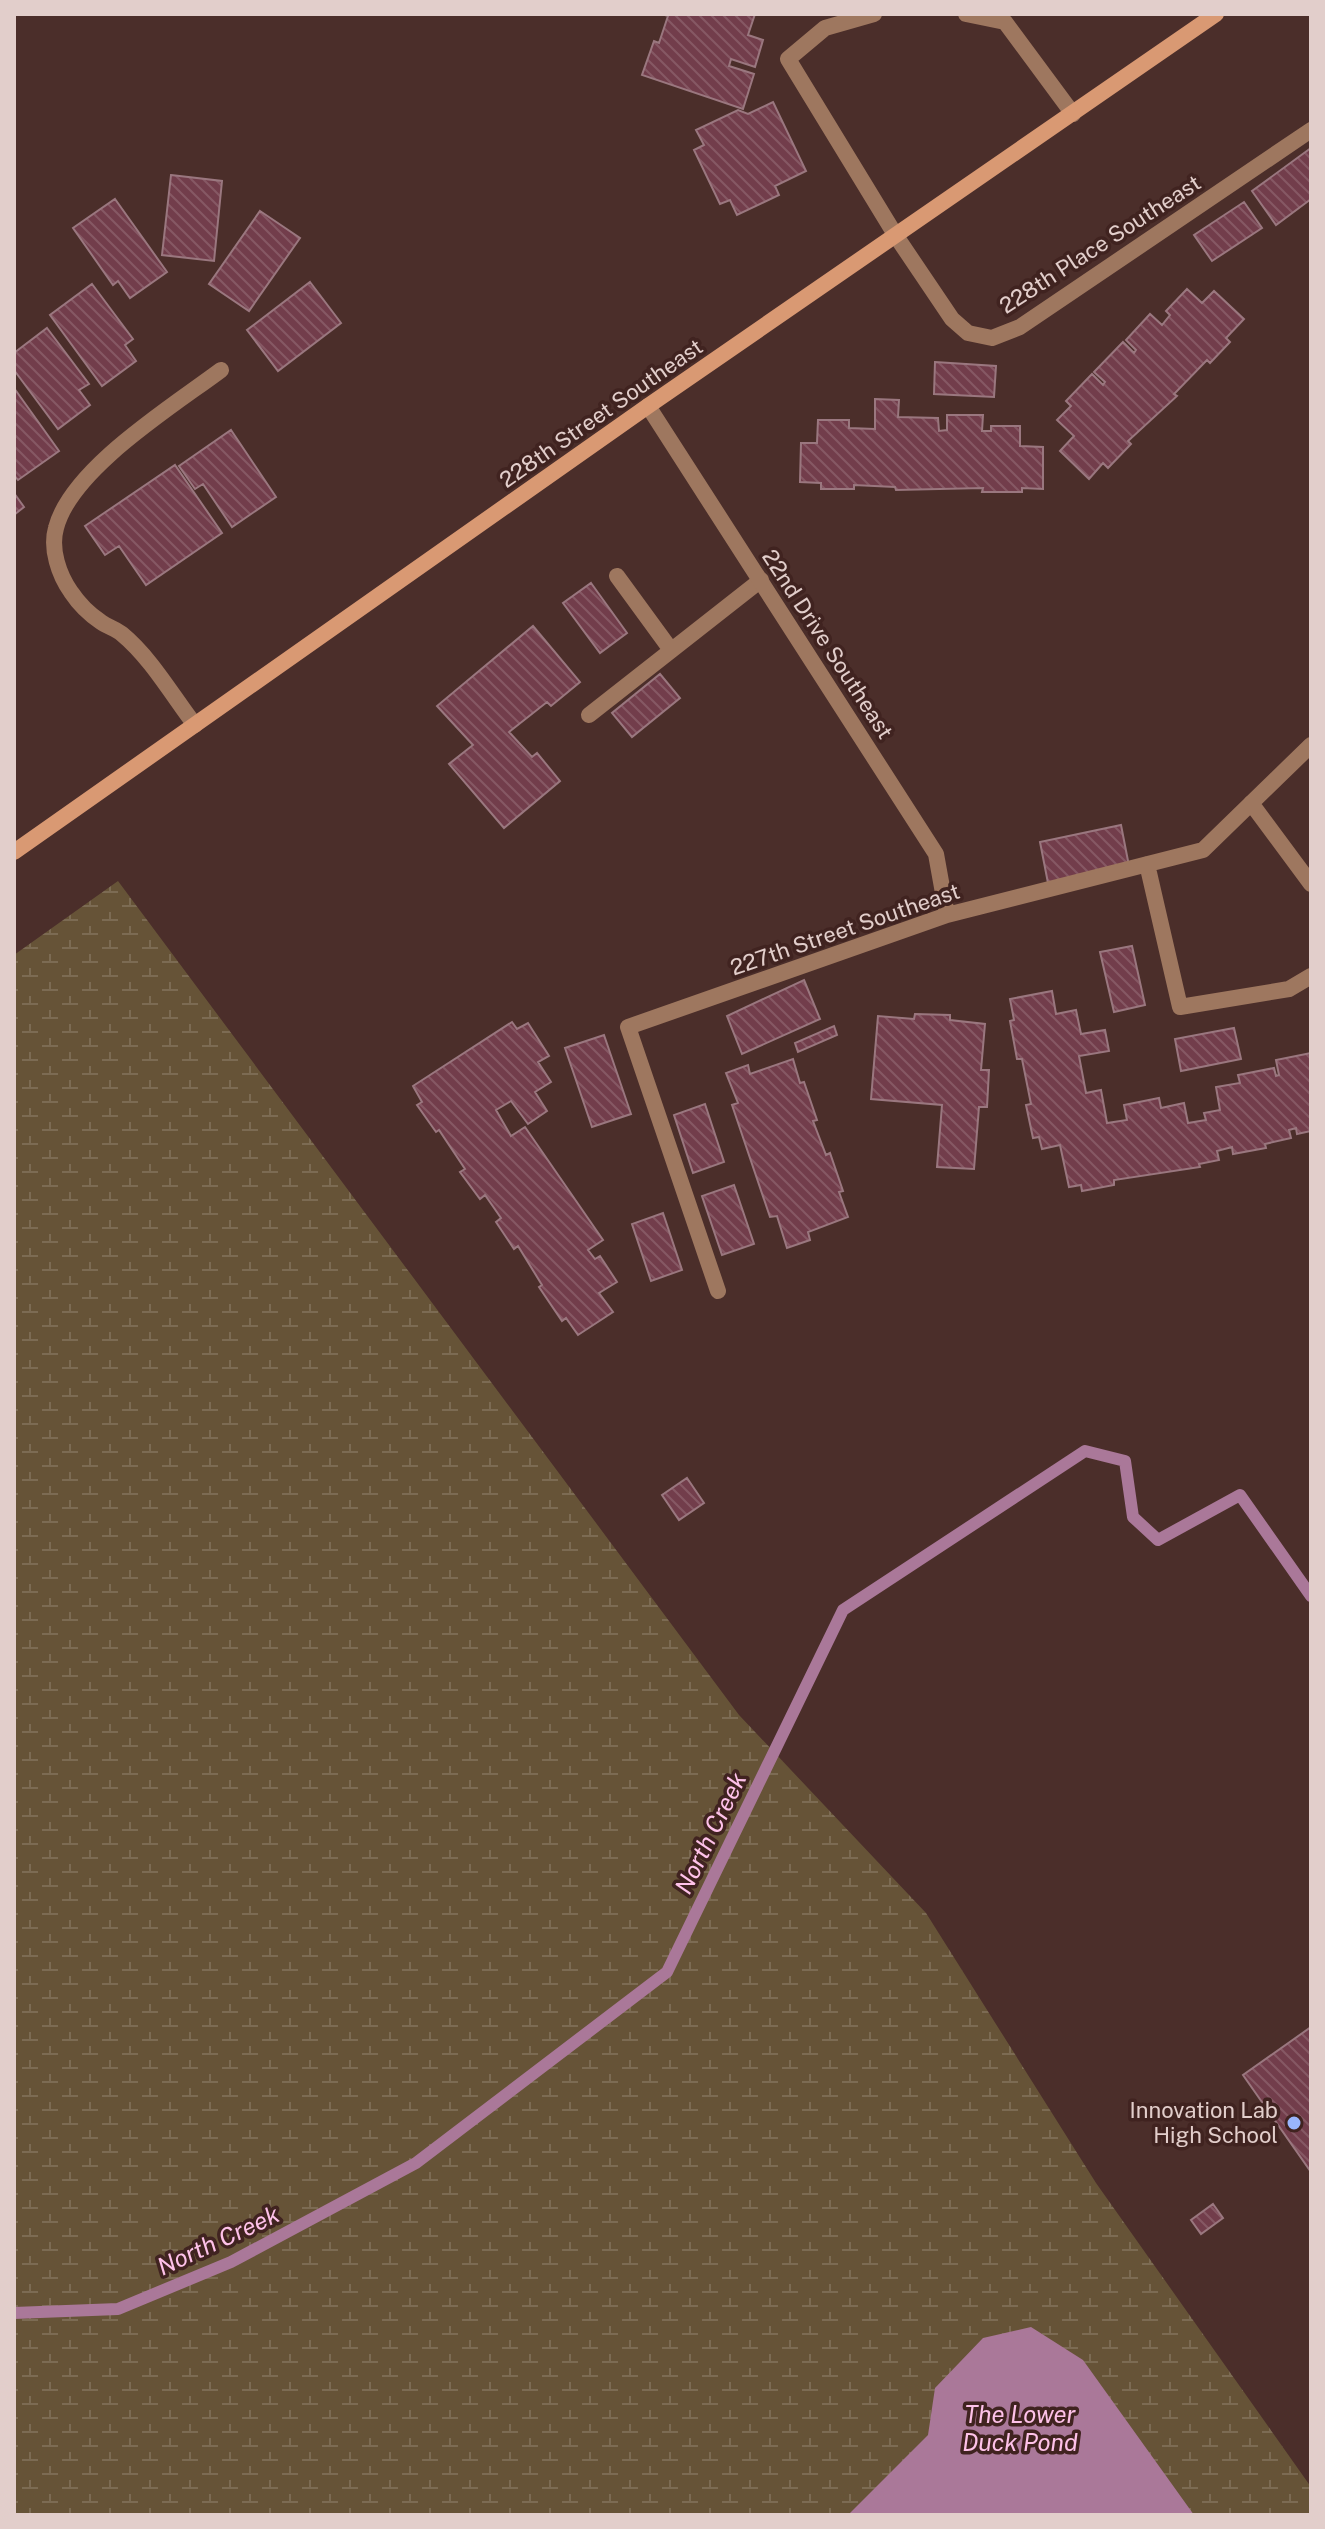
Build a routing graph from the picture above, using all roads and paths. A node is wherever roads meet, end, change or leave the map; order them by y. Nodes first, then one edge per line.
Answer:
1 (874, 14) edge
2 (966, 14) edge
3 (1216, 14) edge
4 (1073, 114) junction
5 (1311, 130) edge
6 (896, 236) junction
7 (221, 370) dead end
8 (648, 406) junction
9 (617, 576) dead end
10 (761, 580) junction
11 (671, 650) junction
12 (589, 715) dead end
13 (195, 725) junction
14 (1311, 745) edge
15 (1251, 803) junction
16 (14, 852) edge
17 (1147, 864) junction
18 (1311, 884) edge
19 (947, 915) junction
20 (1311, 976) edge
21 (718, 1291) dead end

1 - 6 street, 228th Place Southeast
2 - 4 street
3 - 4 main road, 228th Street Southeast
4 - 6 main road, 228th Street Southeast
5 - 6 street, 228th Place Southeast
6 - 8 main road, 228th Street Southeast
7 - 13 street
8 - 10 street, 22nd Drive Southeast
8 - 13 main road, 228th Street Southeast
9 - 11 street
10 - 11 street
10 - 19 street, 22nd Drive Southeast
11 - 12 street
13 - 16 main road, 228th Street Southeast
14 - 15 street, 227th Street Southeast
15 - 17 street, 227th Street Southeast
15 - 18 street
17 - 19 street, 227th Street Southeast
17 - 20 street
19 - 21 street, 227th Street Southeast

